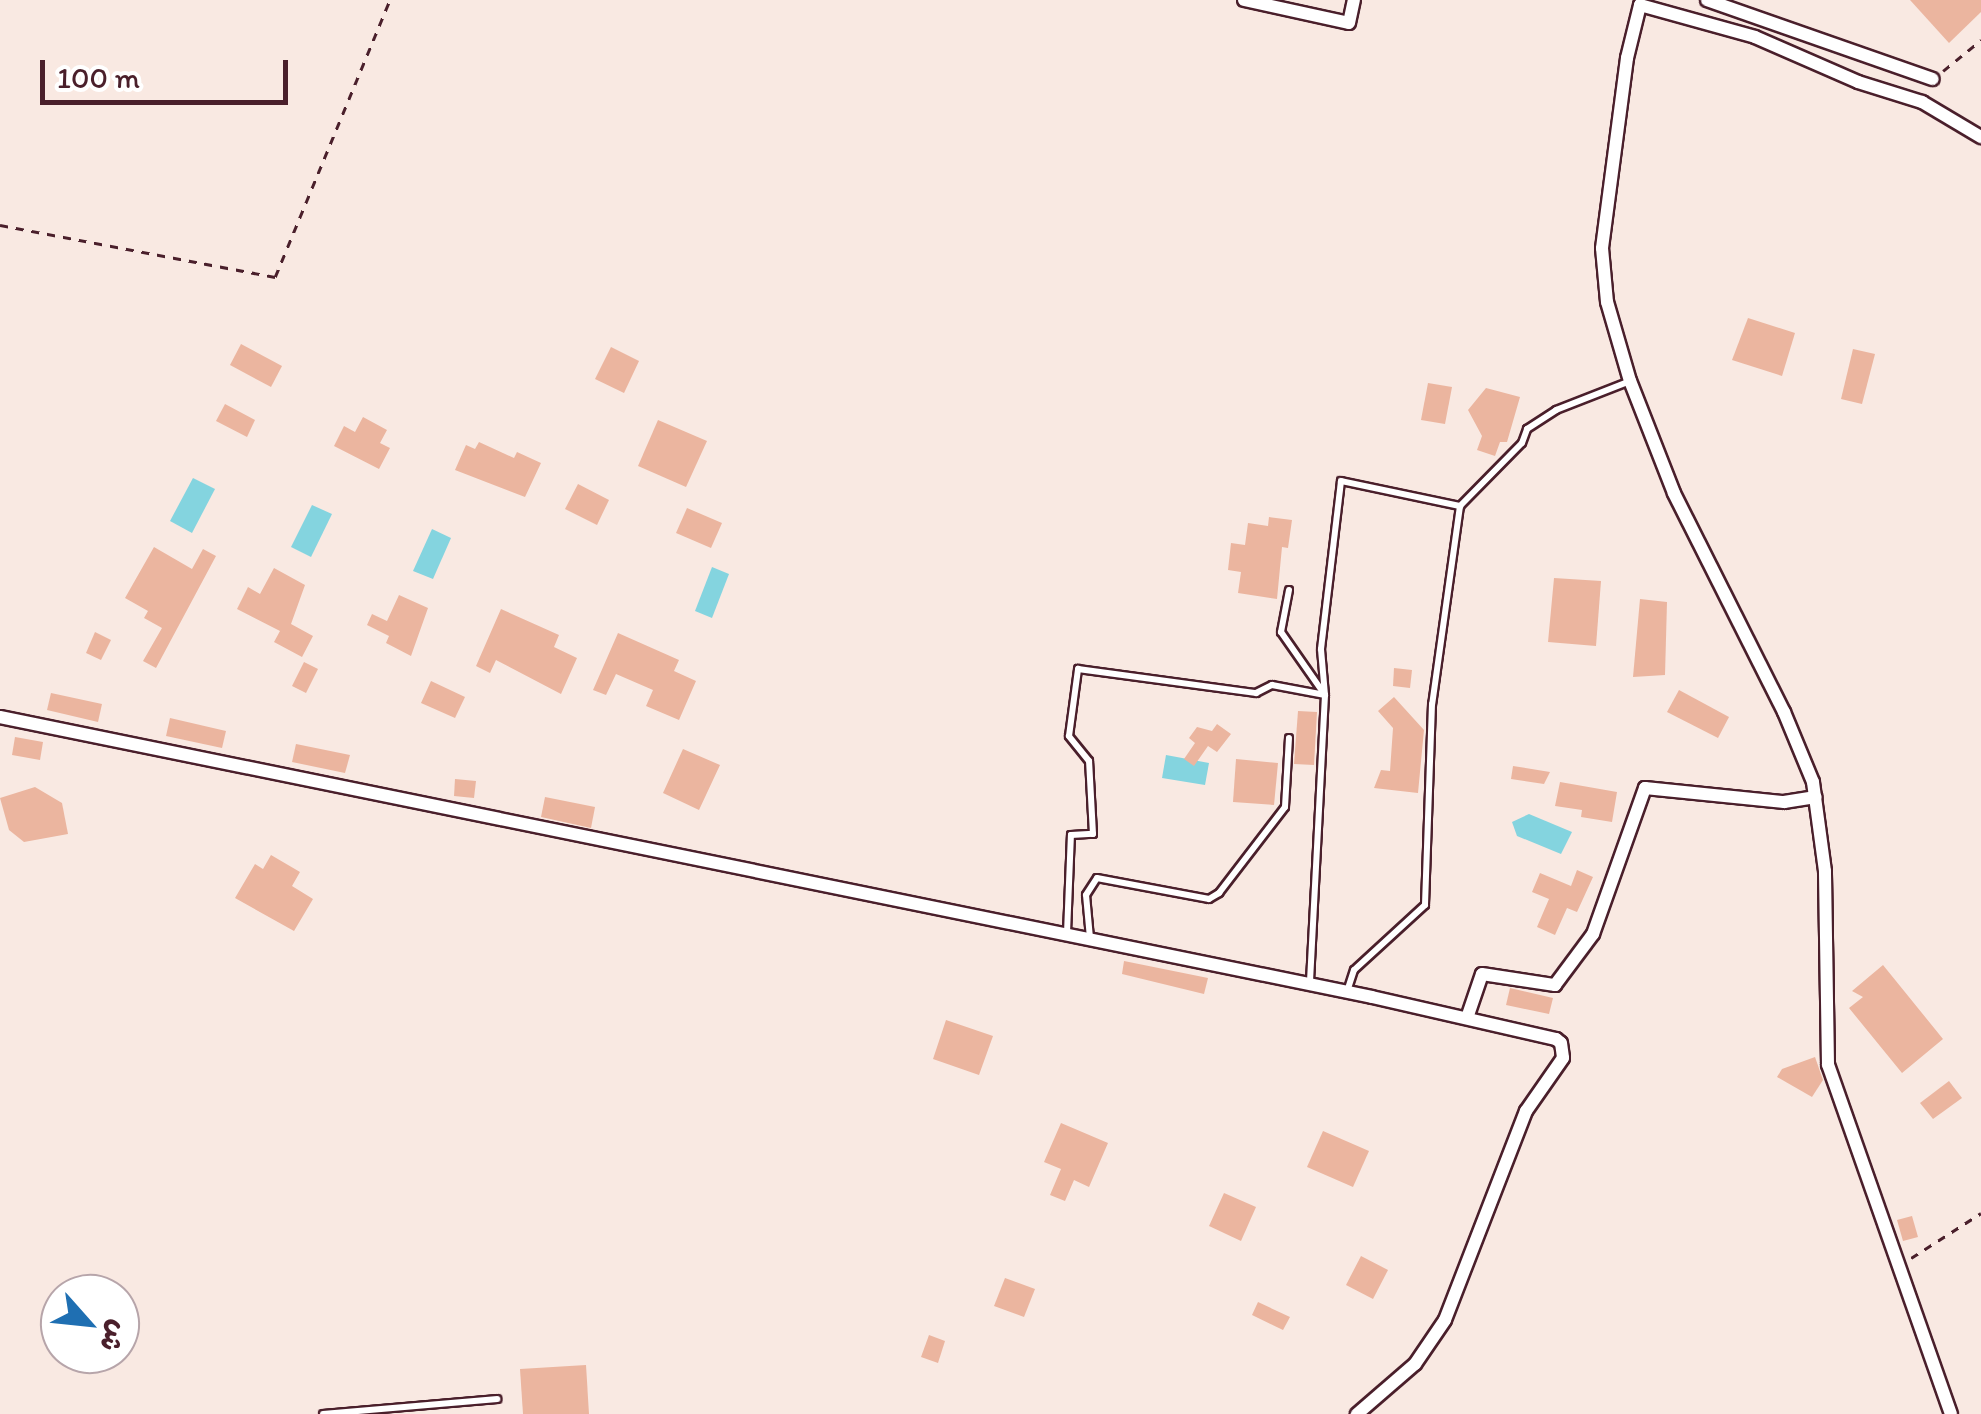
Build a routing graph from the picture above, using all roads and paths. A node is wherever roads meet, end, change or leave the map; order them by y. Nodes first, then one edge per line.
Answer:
1 (390, 0) edge
2 (1244, 0) edge
3 (1354, 0) edge
4 (1707, 0) edge
5 (1641, 2) edge
6 (1981, 40) edge
7 (1933, 79) joint
8 (1981, 138) edge
9 (0, 225) edge
10 (1630, 381) junction
11 (1460, 506) junction
12 (1289, 590) dead end
13 (1325, 694) junction
14 (0, 717) edge
15 (1289, 738) dead end
16 (1816, 798) junction
17 (1067, 935) junction
18 (1090, 940) junction
19 (1310, 984) junction
20 (1347, 992) junction
21 (1467, 1018) junction
22 (1981, 1212) edge
23 (1897, 1267) junction
24 (496, 1399) dead end
25 (323, 1414) edge
26 (1357, 1414) edge
27 (1951, 1414) edge

1 - 9 path
2 - 3 street
4 - 7 street
5 - 8 street
5 - 10 street
6 - 7 path
10 - 11 lane
10 - 16 street
11 - 13 lane
11 - 20 lane
12 - 13 lane
13 - 17 lane
13 - 19 lane
14 - 17 street
15 - 18 lane
16 - 21 street
16 - 23 street
17 - 18 street
18 - 19 street
19 - 20 street
20 - 21 street
21 - 26 street
22 - 23 path
23 - 27 street
24 - 25 lane

